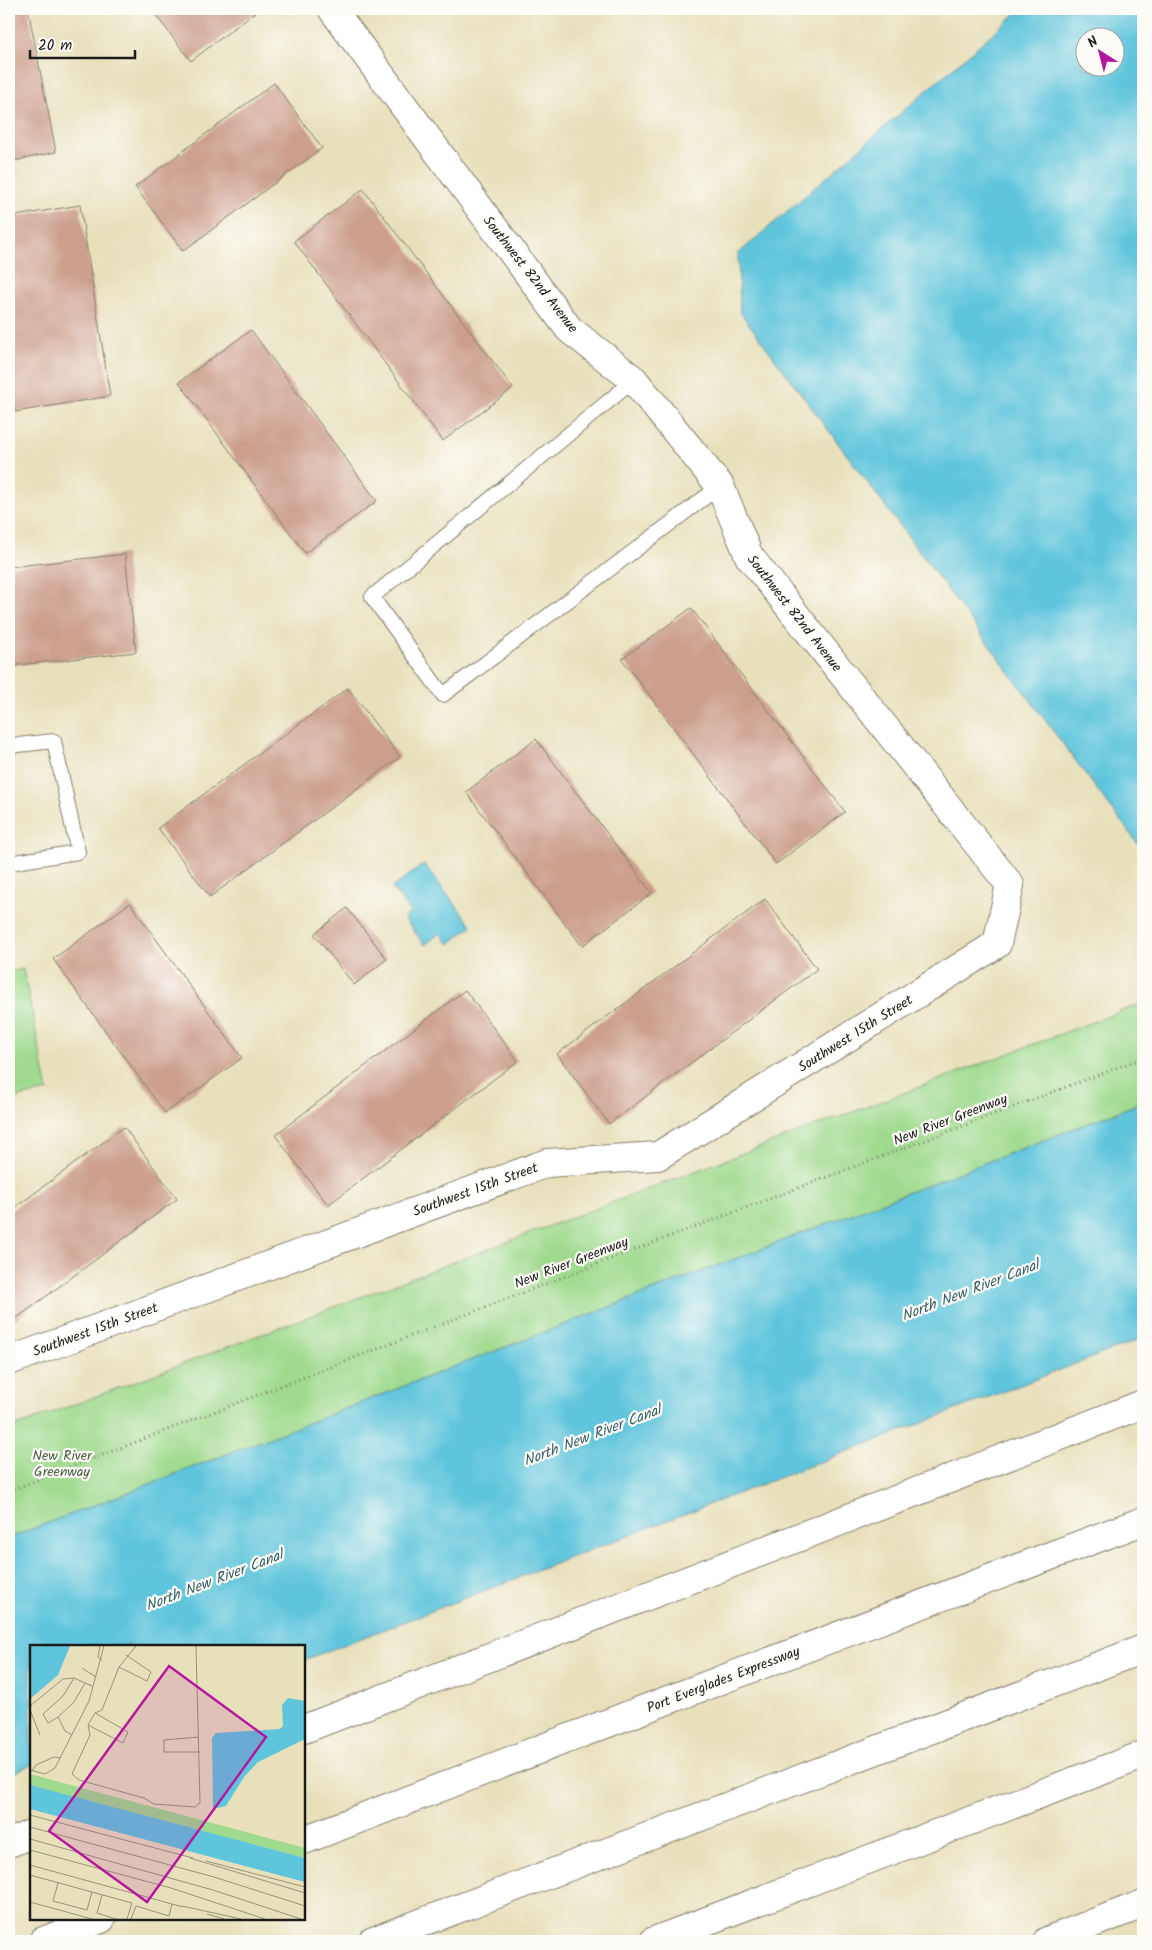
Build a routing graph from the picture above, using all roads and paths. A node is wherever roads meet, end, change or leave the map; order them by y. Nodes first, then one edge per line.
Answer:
1 (332, 9) edge
2 (634, 380) junction
3 (720, 486) junction
4 (9, 746) edge
5 (9, 863) edge
6 (1010, 885) joint
7 (1143, 1058) edge
8 (9, 1360) edge
9 (1143, 1404) edge
10 (9, 1491) edge
11 (1143, 1522) edge
12 (1143, 1649) edge
13 (305, 1729) edge
14 (1143, 1755) edge
15 (30, 1834) edge
16 (305, 1840) edge
17 (9, 1843) edge
18 (1143, 1904) edge
19 (98, 1920) edge
20 (43, 1941) edge
21 (373, 1941) edge
22 (654, 1941) edge
23 (1047, 1941) edge

1 - 2 main road, Southwest 82nd Avenue
2 - 3 main road, Southwest 82nd Avenue
2 - 3 lane
3 - 6 main road, Southwest 82nd Avenue
4 - 5 lane
6 - 8 main road, Southwest 15th Street
7 - 10 path, New River Greenway
9 - 13 main road
11 - 16 main road, Port Everglades Expressway
12 - 21 main road
14 - 22 main road
15 - 17 main road
18 - 23 main road
19 - 20 main road

